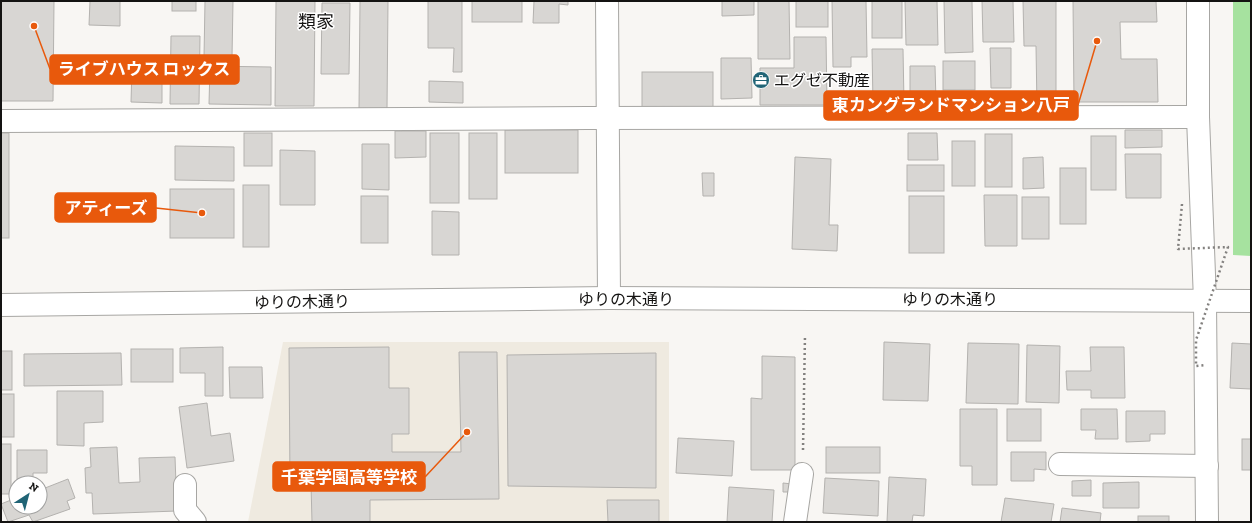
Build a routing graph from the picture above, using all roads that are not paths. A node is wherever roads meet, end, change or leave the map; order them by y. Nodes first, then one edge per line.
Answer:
1 (607, 1) edge
2 (1198, 1) edge
3 (608, 118) junction
4 (1198, 118) junction
5 (1, 121) edge
6 (609, 298) junction
7 (1205, 300) junction
8 (1251, 301) edge
9 (1, 305) edge
10 (1060, 464) dead end
11 (1207, 466) junction
12 (802, 474) road end
13 (185, 485) dead end
14 (195, 522) edge
15 (795, 522) edge
16 (1207, 522) edge

1 - 3 street
2 - 4 street
3 - 4 street
3 - 5 street
3 - 6 street
4 - 7 street
6 - 7 street, ゆりの木通り
6 - 9 street, ゆりの木通り
7 - 8 street, ゆりの木通り
7 - 11 street
10 - 11 street
11 - 16 street
12 - 15 street
13 - 14 street

